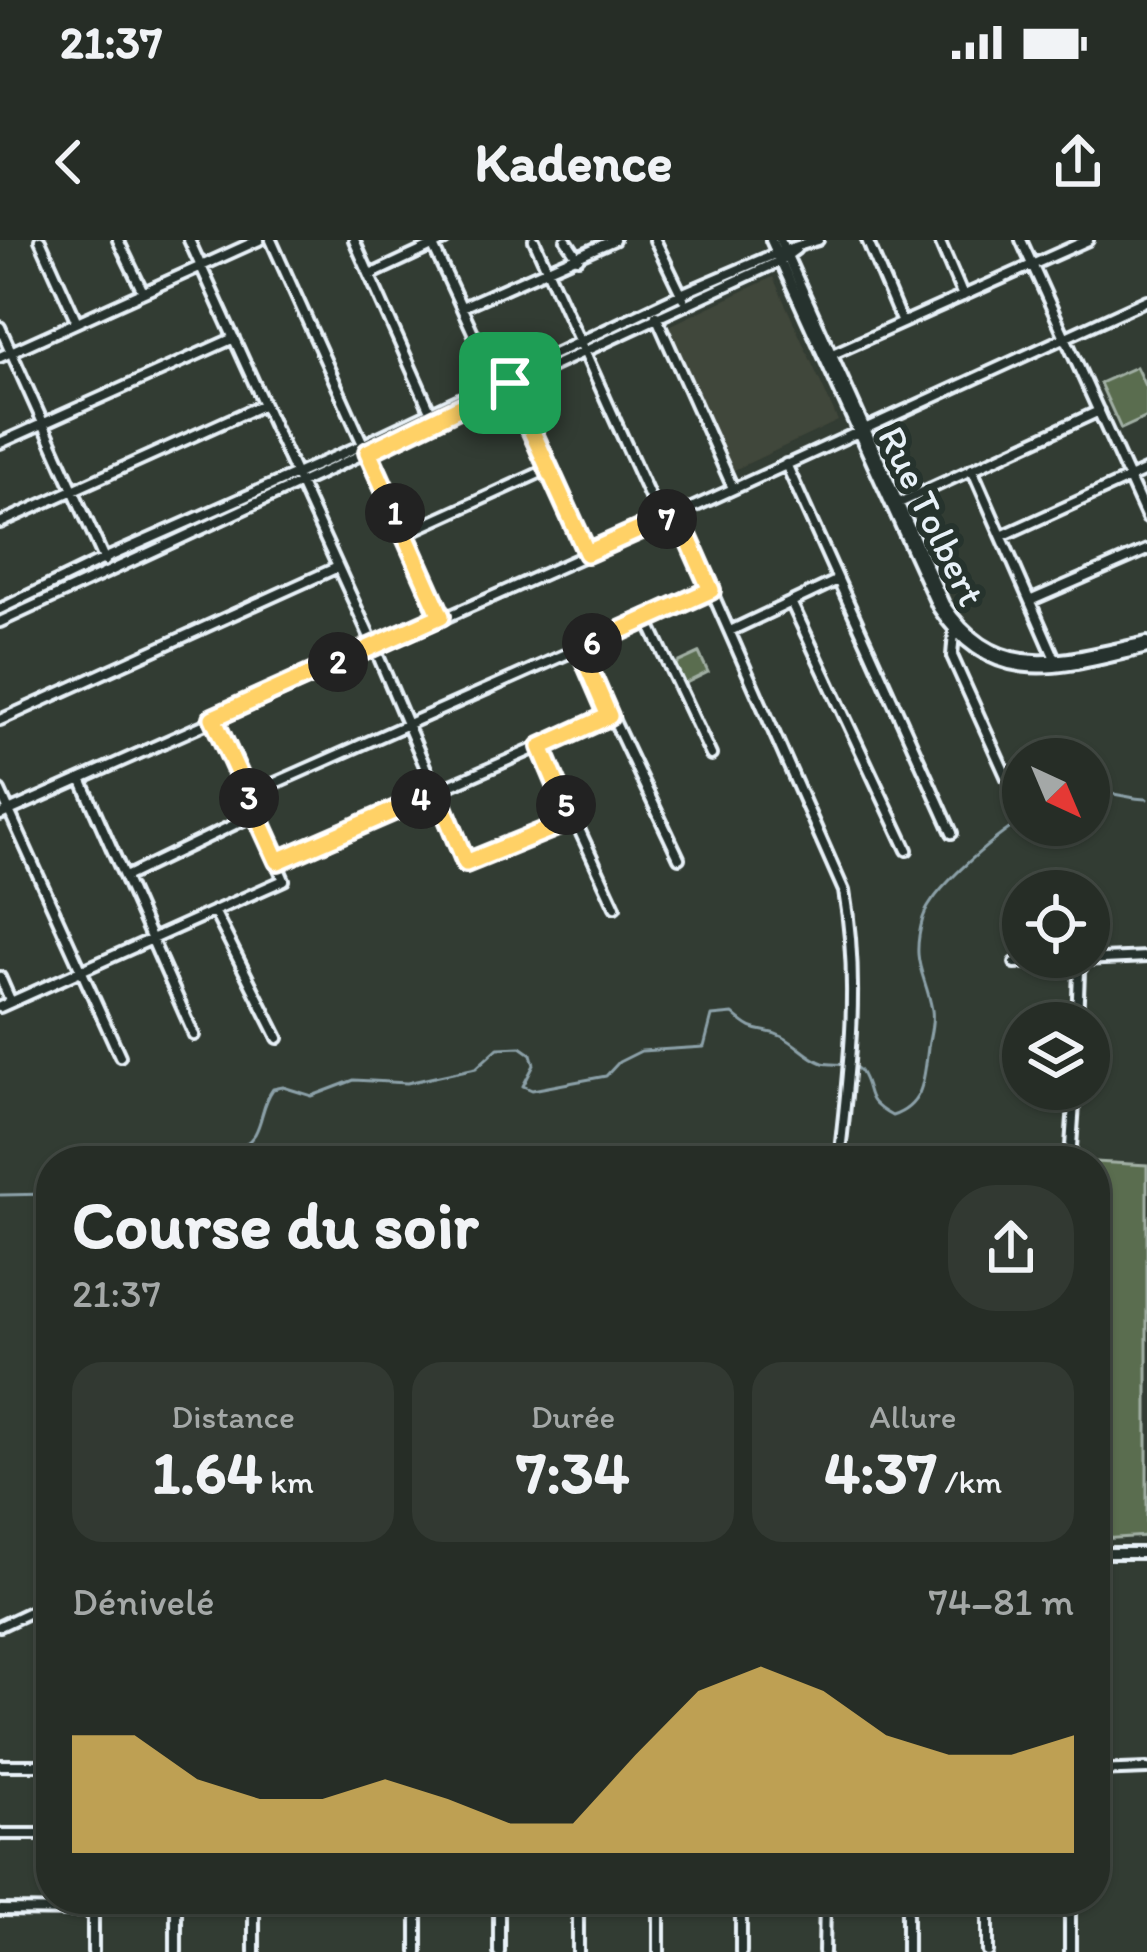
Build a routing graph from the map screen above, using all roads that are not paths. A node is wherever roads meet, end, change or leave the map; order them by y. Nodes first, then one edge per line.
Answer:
1 (40, 240) edge
2 (118, 240) edge
3 (189, 240) edge
4 (259, 240) edge
5 (271, 240) edge
6 (354, 240) edge
7 (445, 240) edge
8 (534, 240) edge
9 (566, 240) edge
10 (614, 240) edge
11 (655, 240) edge
12 (771, 240) edge
13 (818, 240) edge
14 (867, 240) edge
15 (939, 240) edge
16 (1022, 240) edge
17 (1080, 242) edge
18 (433, 246) junction
19 (782, 252) edge
20 (578, 258) junction
21 (1033, 265) junction
22 (201, 266) junction
23 (548, 272) junction
24 (370, 275) junction
25 (142, 292) junction
26 (963, 296) junction
27 (683, 298) junction
28 (1147, 300) edge
29 (461, 308) junction
30 (656, 316) junction
31 (77, 322) junction
32 (902, 322) junction
33 (0, 327) edge
34 (1066, 336) junction
35 (234, 338) junction
36 (583, 346) junction
37 (11, 352) junction
38 (0, 357) edge
39 (826, 357) junction
40 (508, 379) junction
41 (497, 384) junction
42 (262, 405) junction
43 (1099, 411) junction
44 (431, 413) junction
45 (45, 422) junction
46 (861, 430) junction
47 (0, 443) edge
48 (366, 448) junction
49 (786, 464) junction
50 (548, 469) junction
51 (972, 469) junction
52 (1147, 470) edge
53 (1129, 478) junction
54 (296, 479) junction
55 (733, 488) junction
56 (74, 490) junction
57 (899, 503) junction
58 (677, 513) junction
59 (1147, 518) edge
60 (661, 522) junction
61 (0, 523) edge
62 (405, 534) junction
63 (1004, 536) junction
64 (1147, 550) edge
65 (587, 553) junction
66 (104, 559) junction
67 (338, 567) junction
68 (108, 571) junction
69 (838, 580) junction
70 (711, 590) junction
71 (1032, 600) junction
72 (791, 602) junction
73 (0, 609) edge
74 (441, 616) junction
75 (646, 617) junction
76 (0, 622) edge
77 (954, 630) junction
78 (730, 631) junction
79 (1147, 645) edge
80 (374, 646) junction
81 (580, 649) junction
82 (1056, 661) junction
83 (609, 716) junction
84 (213, 718) junction
85 (0, 720) edge
86 (407, 724) junction
87 (541, 747) junction
88 (711, 755) dead end
89 (1002, 767) edge
90 (81, 779) junction
91 (0, 791) edge
92 (437, 792) junction
93 (248, 794) junction
94 (5, 812) edge
95 (256, 814) junction
96 (572, 820) junction
97 (952, 833) dead end
98 (907, 850) dead end
99 (679, 858) dead end
100 (278, 861) junction
101 (125, 877) junction
102 (615, 907) dead end
103 (214, 911) junction
104 (152, 940) junction
105 (1147, 957) edge
106 (1110, 960) edge
107 (81, 971) junction
108 (0, 977) edge
109 (11, 1002) junction
110 (0, 1007) edge
111 (194, 1035) dead end
112 (278, 1038) dead end
113 (120, 1056) dead end
114 (1074, 1110) edge
115 (841, 1146) edge
116 (1071, 1146) edge
117 (1110, 1553) edge
118 (1147, 1553) edge
119 (36, 1609) edge
120 (0, 1626) edge
121 (0, 1765) edge
122 (36, 1765) edge
123 (1147, 1769) edge
124 (1110, 1770) edge
125 (0, 1834) edge
126 (36, 1834) edge
127 (0, 1910) edge
128 (36, 1910) edge
129 (93, 1914) edge
130 (176, 1914) edge
131 (254, 1914) edge
132 (417, 1914) edge
133 (499, 1914) edge
134 (578, 1914) edge
135 (659, 1914) edge
136 (741, 1914) edge
137 (824, 1914) edge
138 (907, 1914) edge
139 (988, 1914) edge
140 (1070, 1914) edge
141 (93, 1952) edge
142 (176, 1952) edge
143 (254, 1952) edge
144 (417, 1952) edge
145 (499, 1952) edge
146 (578, 1952) edge
147 (658, 1952) edge
148 (741, 1952) edge
149 (824, 1952) edge
150 (907, 1952) edge
151 (988, 1952) edge
152 (1070, 1952) edge

1 - 31 street
2 - 25 street
3 - 22 street
4 - 22 street
5 - 48 street
6 - 24 street
7 - 18 street
8 - 23 street
9 - 20 street
10 - 20 street
11 - 27 street
12 - 19 street, Rue Tolbert
13 - 19 street
14 - 32 street
15 - 26 street
16 - 21 street
17 - 21 street
18 - 24 street
18 - 29 street
19 - 27 street
19 - 39 street, Rue Tolbert
20 - 23 street
21 - 26 street
21 - 34 street
22 - 25 street
22 - 35 street
23 - 29 street
23 - 36 street
24 - 44 street
25 - 31 street
26 - 32 street
27 - 30 street
27 - 36 street
28 - 34 street
29 - 41 street
30 - 36 street
30 - 55 street
31 - 37 street
32 - 39 street
33 - 37 street
34 - 43 street
34 - 46 street
35 - 42 street
35 - 45 street
36 - 40 street
36 - 60 street
37 - 38 street
37 - 45 street
39 - 46 street, Rue Tolbert
40 - 41 street
40 - 50 street
41 - 44 street
41 - 48 street
42 - 54 street
42 - 56 street
43 - 51 street
43 - 53 street
44 - 48 street
45 - 47 street
45 - 56 street
46 - 49 street
46 - 57 street, Rue Tolbert
46 - 77 street, Rue Tolbert
48 - 54 street
48 - 62 street
49 - 55 street
49 - 69 street
50 - 62 street
50 - 65 street
51 - 57 street
51 - 63 street
52 - 53 street
53 - 59 street
53 - 63 street
54 - 66 street
54 - 67 street
54 - 68 street
55 - 58 street
56 - 61 street
56 - 66 street
57 - 82 street, Rue Tolbert
58 - 60 street
58 - 70 street
60 - 65 street
62 - 74 street
63 - 71 street
64 - 71 street
65 - 74 street
66 - 68 street
66 - 73 street
67 - 80 street
67 - 85 street
68 - 76 street
69 - 72 street
69 - 97 street
70 - 75 street
70 - 78 street
71 - 82 street
72 - 78 street
72 - 98 street
74 - 80 street
75 - 81 street
75 - 88 street
77 - 79 street, Rue Tolbert
77 - 89 street
78 - 115 street
79 - 82 street, Rue Tolbert
80 - 84 street
80 - 86 street
81 - 83 street
81 - 86 street
83 - 87 street
83 - 99 street
84 - 90 street
84 - 93 street
86 - 92 street
86 - 93 street
87 - 92 street
87 - 96 street
90 - 94 street
90 - 101 street
91 - 94 street
92 - 96 street
92 - 100 street
93 - 95 street
94 - 107 street
95 - 100 street
95 - 101 street
96 - 102 street
100 - 103 street
101 - 104 street
103 - 104 street
103 - 112 street
104 - 107 street
104 - 111 street
105 - 106 street
107 - 109 street
107 - 113 street
108 - 109 street
109 - 110 street
114 - 116 street
117 - 118 street
119 - 120 street
121 - 122 street
123 - 124 street
125 - 126 street
127 - 128 street
129 - 141 street
130 - 142 street
131 - 143 street
132 - 144 street
133 - 145 street
134 - 146 street
135 - 147 street
136 - 148 street
137 - 149 street
138 - 150 street
139 - 151 street
140 - 152 street

